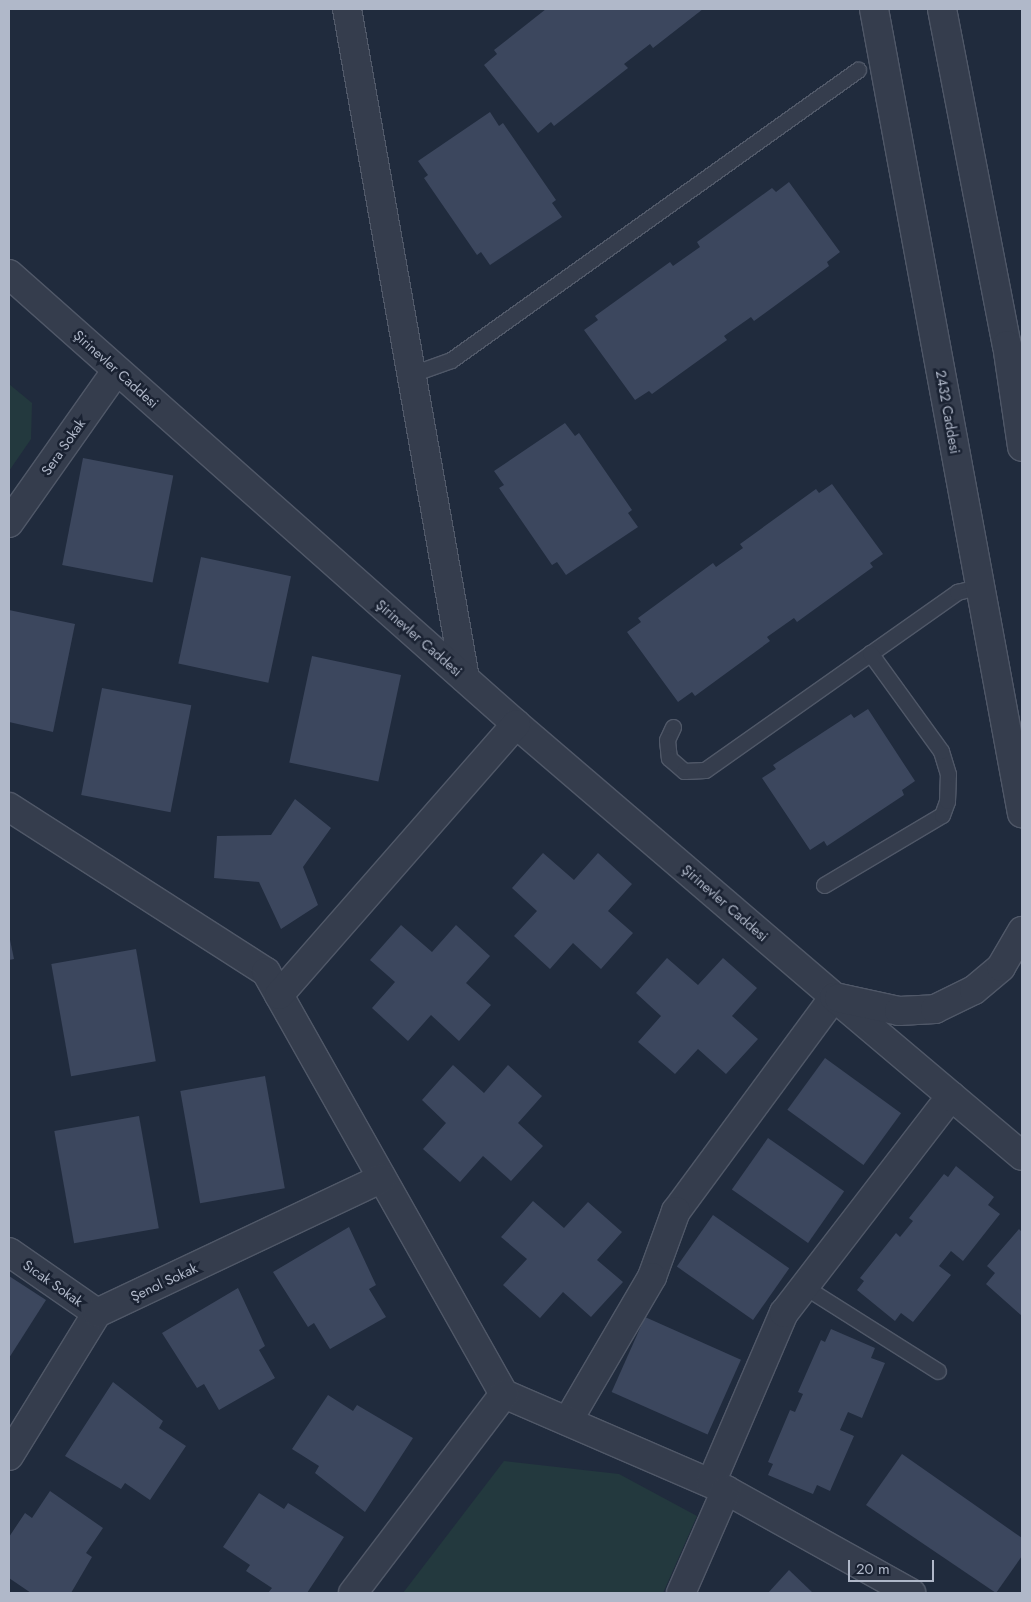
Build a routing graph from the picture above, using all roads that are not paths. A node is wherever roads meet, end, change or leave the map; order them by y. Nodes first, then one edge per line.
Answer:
1 (347, 9) edge
2 (874, 9) edge
3 (942, 9) edge
4 (858, 70) dead end
5 (9, 274) edge
6 (117, 370) junction
7 (412, 374) junction
8 (1019, 410) edge
9 (1022, 447) edge
10 (9, 523) edge
11 (981, 586) junction
12 (870, 653) junction
13 (465, 678) junction
14 (516, 724) junction
15 (673, 727) dead end
16 (9, 807) edge
17 (1022, 814) edge
18 (824, 885) dead end
19 (1022, 931) edge
20 (279, 995) junction
21 (834, 997) junction
22 (951, 1096) junction
23 (1022, 1156) edge
24 (382, 1178) junction
25 (9, 1252) edge
26 (805, 1286) junction
27 (97, 1313) junction
28 (938, 1371) dead end
29 (504, 1394) junction
30 (568, 1421) junction
31 (9, 1456) edge
32 (719, 1486) junction
33 (353, 1593) edge
34 (681, 1593) edge
35 (911, 1593) edge

1 - 7 street
2 - 11 street, 2432 Caddesi
3 - 8 street
4 - 7 lane
5 - 6 street, Şirinevler Caddesi
6 - 10 street, Sera Sokak
6 - 13 street, Şirinevler Caddesi
7 - 13 street
8 - 9 street
11 - 12 lane
11 - 17 street, 2432 Caddesi
12 - 15 lane
12 - 18 lane
13 - 14 street, Şirinevler Caddesi
14 - 20 street
14 - 21 street, Şirinevler Caddesi
16 - 20 street
19 - 21 street
20 - 24 street
21 - 22 street, Şirinevler Caddesi
21 - 30 street
22 - 23 street, Şirinevler Caddesi
22 - 26 street
24 - 27 street, Şenol Sokak
24 - 29 street
25 - 27 street, Sıcak Sokak
26 - 28 lane
26 - 32 street
27 - 31 street
29 - 30 street
29 - 33 street
30 - 32 street
32 - 34 street
32 - 35 street

